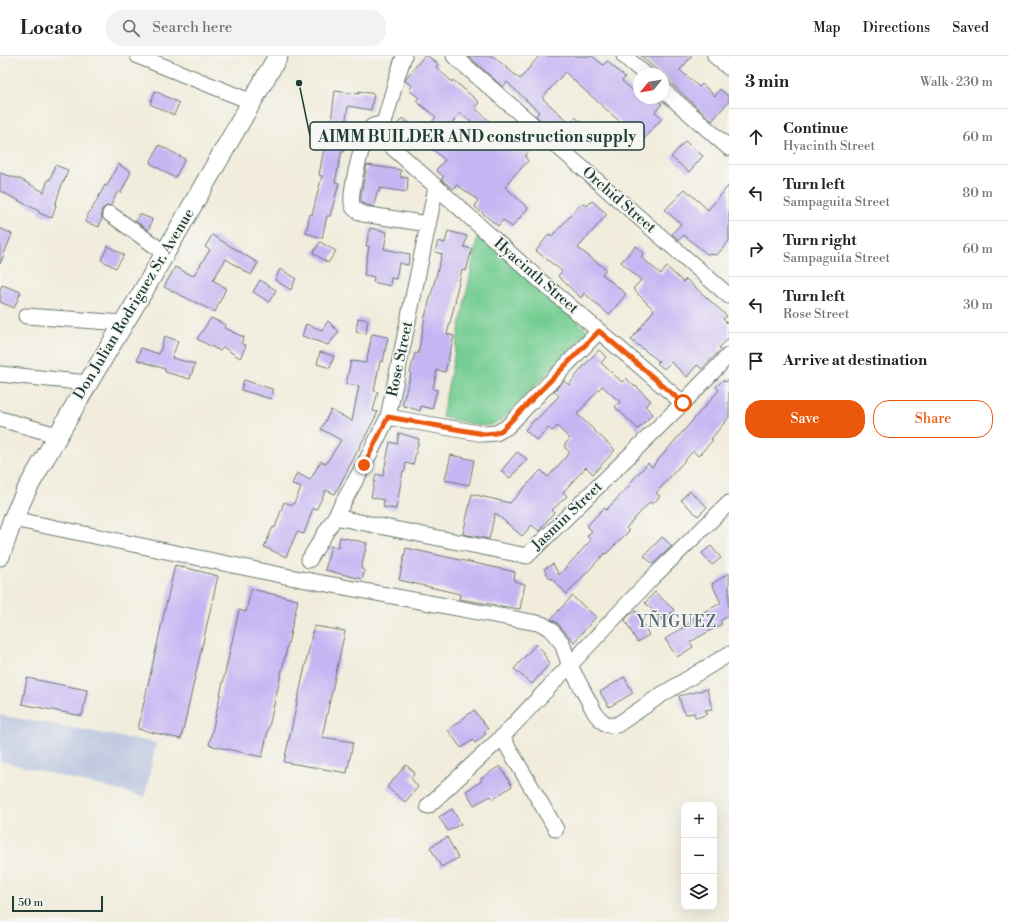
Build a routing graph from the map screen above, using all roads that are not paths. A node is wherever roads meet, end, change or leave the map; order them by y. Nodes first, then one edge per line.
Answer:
1 (138, 56) edge
2 (278, 56) edge
3 (404, 56) edge
4 (454, 56) edge
5 (624, 56) edge
6 (715, 56) edge
7 (637, 68) edge
8 (729, 68) edge
9 (669, 95) edge
10 (252, 102) junction
11 (384, 123) junction
12 (729, 148) edge
13 (436, 187) junction
14 (110, 214) dead end
15 (428, 224) junction
16 (165, 253) junction
17 (729, 296) edge
18 (26, 316) dead end
19 (124, 323) junction
20 (599, 331) junction
21 (729, 355) edge
22 (0, 374) edge
23 (88, 383) junction
24 (683, 403) junction
25 (388, 417) junction
26 (0, 419) edge
27 (57, 435) junction
28 (729, 503) edge
29 (335, 517) junction
30 (13, 520) junction
31 (0, 556) edge
32 (309, 560) dead end
33 (729, 654) edge
34 (569, 664) junction
35 (502, 737) junction
36 (428, 806) dead end
37 (556, 829) dead end

1 - 10 street
2 - 10 main road, Don Julian Rodriguez Sr. Avenue
3 - 11 street
4 - 17 street, Orchid Street
5 - 7 street
6 - 8 street
9 - 12 street
10 - 16 main road, Don Julian Rodriguez Sr. Avenue
11 - 13 street, Hyacinth Street
11 - 15 street
13 - 15 street, Rose Street
13 - 20 street, Hyacinth Street
14 - 16 street
15 - 25 street, Rose Street
16 - 19 main road, Don Julian Rodriguez Sr. Avenue
18 - 19 street
19 - 23 main road, Don Julian Rodriguez Sr. Avenue
20 - 24 street, Hyacinth Street
20 - 25 street
21 - 24 street, Jasmin Street
22 - 23 street
23 - 27 main road, Don Julian Rodriguez Sr. Avenue
24 - 29 street, Jasmin Street
25 - 29 street, Rose Street
26 - 27 street
27 - 30 main road, Don Julian Rodriguez Sr. Avenue
28 - 34 street
29 - 32 street, Rose Street
30 - 31 main road, Don Julian Rodriguez Sr. Avenue
30 - 34 street
33 - 34 street
34 - 35 street
35 - 36 street
35 - 37 street

